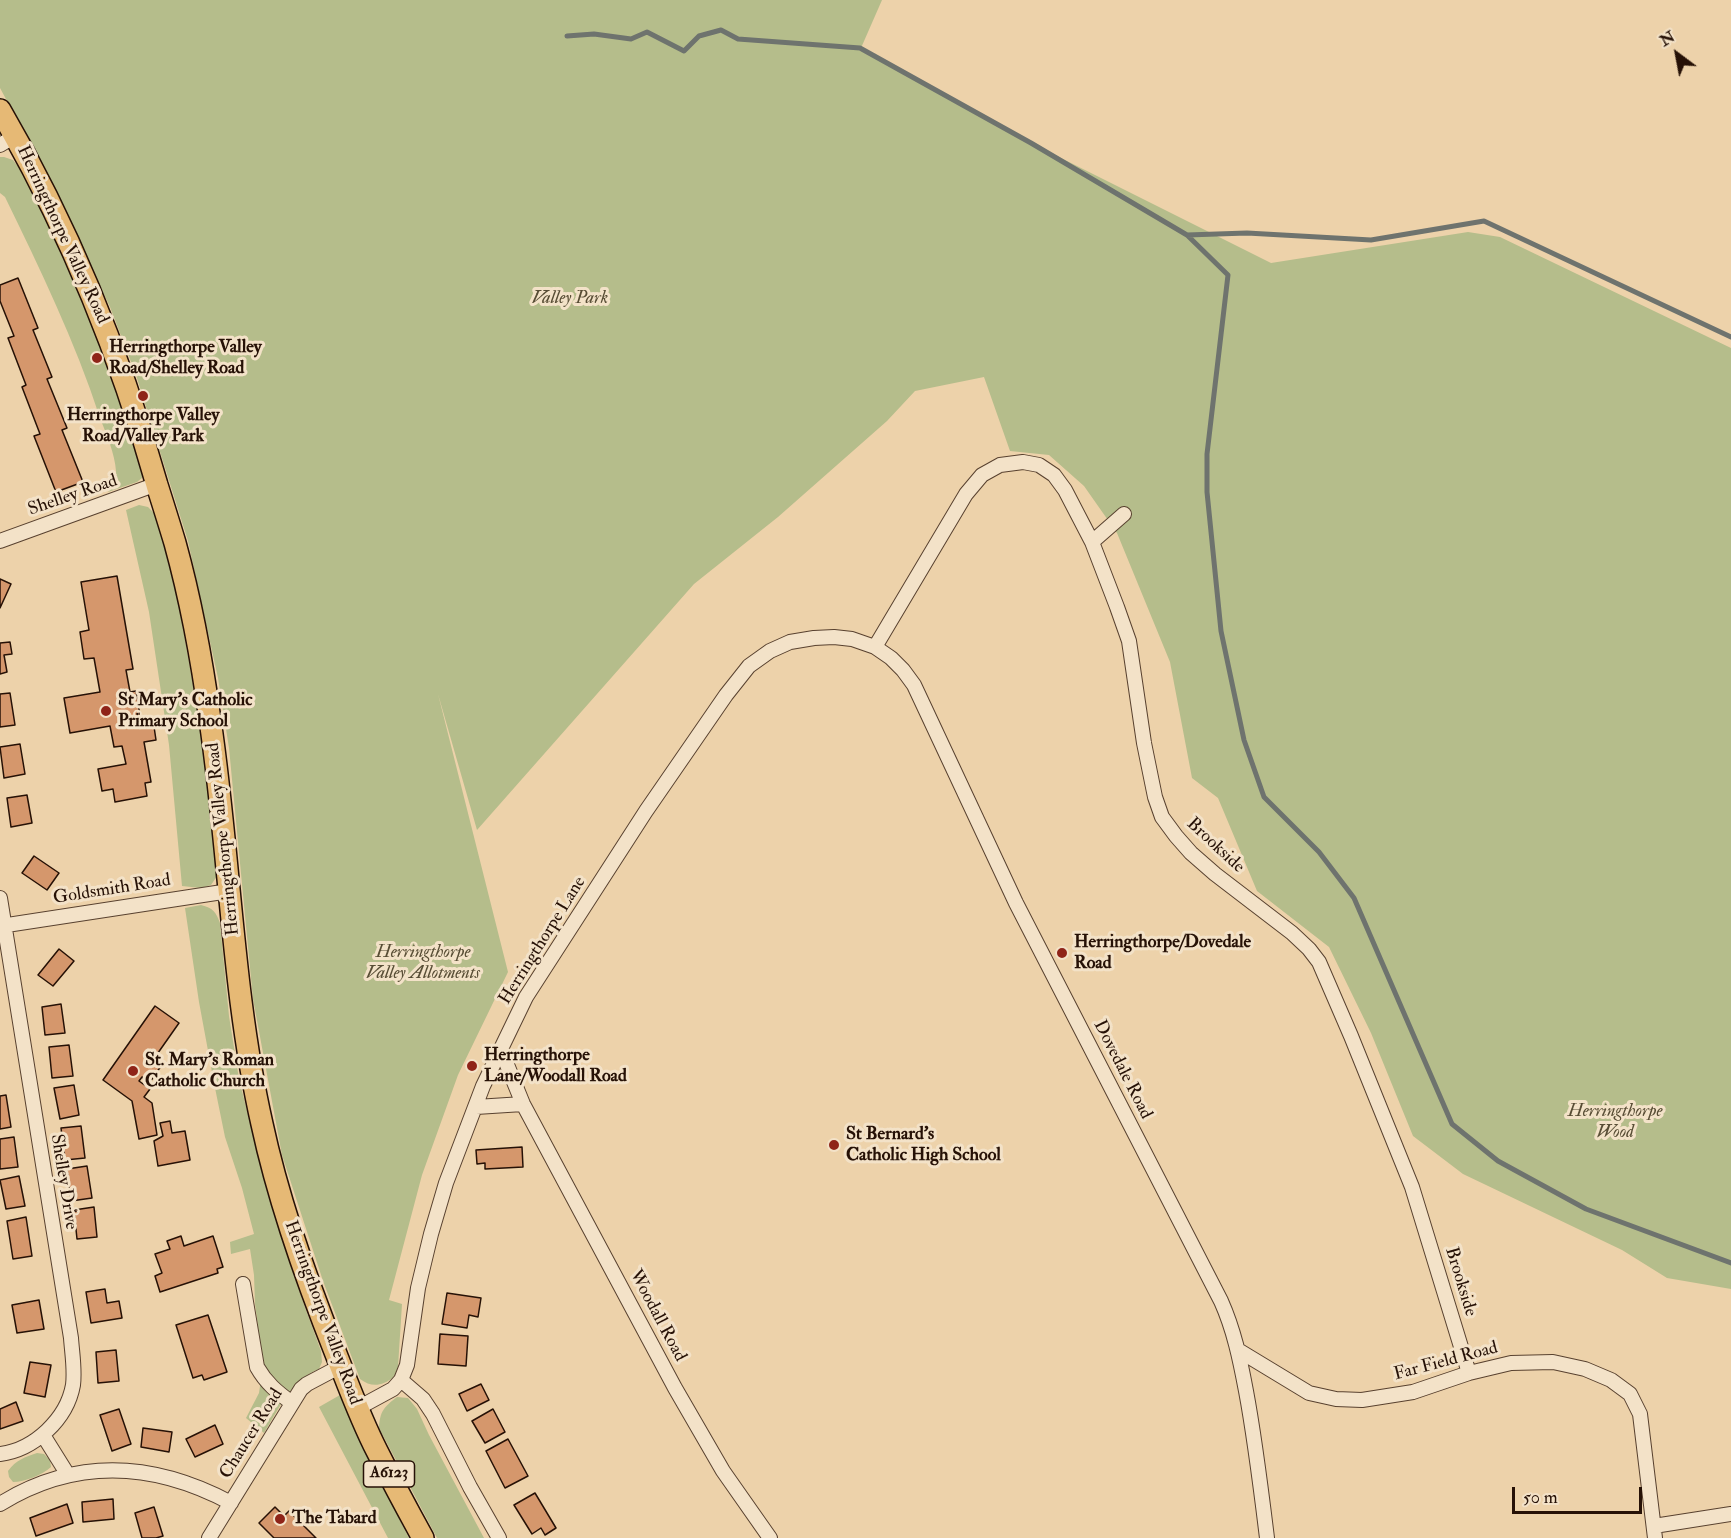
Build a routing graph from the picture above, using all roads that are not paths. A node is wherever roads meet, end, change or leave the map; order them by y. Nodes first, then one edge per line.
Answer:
1 (0, 110) edge
2 (8, 140) edge
3 (157, 484) junction
4 (1124, 514) dead end
5 (0, 541) edge
6 (1092, 542) junction
7 (875, 647) junction
8 (229, 891) junction
9 (0, 898) edge
10 (2, 926) edge
11 (501, 1050) junction
12 (523, 1104) junction
13 (476, 1107) junction
14 (243, 1284) dead end
15 (1238, 1350) junction
16 (341, 1366) junction
17 (1469, 1373) junction
18 (401, 1380) junction
19 (292, 1403) junction
20 (358, 1408) junction
21 (43, 1435) junction
22 (0, 1454) edge
23 (68, 1475) junction
24 (2, 1499) edge
25 (231, 1503) junction
26 (1731, 1514) edge
27 (1655, 1532) edge
28 (209, 1538) edge
29 (423, 1538) edge
30 (499, 1538) edge
31 (770, 1538) edge
32 (1268, 1538) edge

1 - 2 main road, Herringthorpe Valley Road / A6123
2 - 3 main road, Herringthorpe Valley Road / A6123
3 - 5 street, Shelley Road
3 - 8 main road, Herringthorpe Valley Road / A6123
4 - 6 street
6 - 7 street, Brookside
6 - 17 street, Brookside
7 - 11 street, Herringthorpe Lane
7 - 15 street, Dovedale Road
8 - 10 street, Goldsmith Road
8 - 16 main road, Herringthorpe Valley Road / A6123
9 - 10 street, Shelley Drive
10 - 21 street, Shelley Drive
11 - 12 street, Woodall Road
11 - 13 street, Herringthorpe Lane
12 - 13 street
12 - 31 street, Woodall Road
13 - 18 street, Herringthorpe Lane
14 - 19 street
15 - 17 street, Far Field Road
15 - 32 street, Dovedale Road
16 - 19 street, Chaucer Road
16 - 20 main road, Herringthorpe Valley Road / A6123
17 - 27 street, Far Field Road
18 - 20 street
18 - 30 street
19 - 25 street, Chaucer Road
20 - 29 main road, Herringthorpe Valley Road / A6123
21 - 22 street, Shelley Drive
21 - 23 street
23 - 24 street
23 - 25 street
25 - 28 street, Chaucer Road
26 - 27 street

